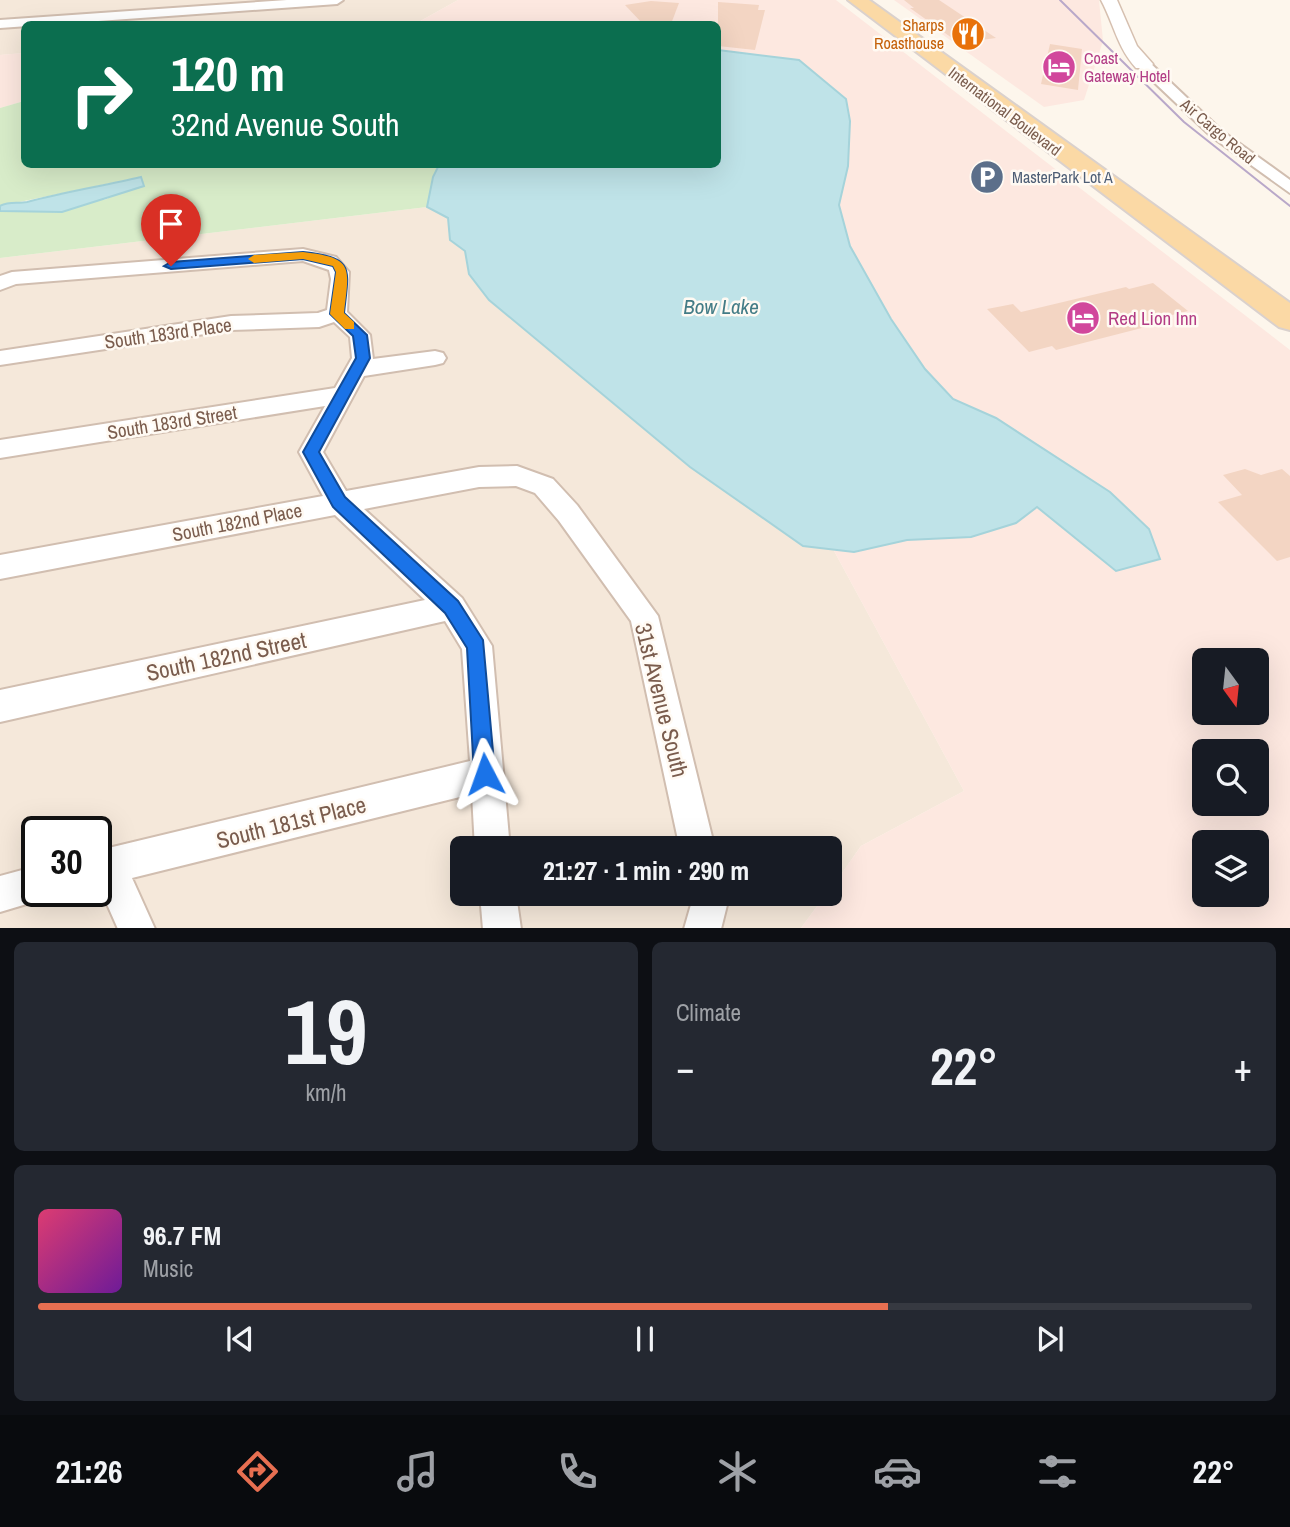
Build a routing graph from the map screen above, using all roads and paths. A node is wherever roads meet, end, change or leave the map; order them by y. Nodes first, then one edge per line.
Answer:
1 (337, 0) edge
2 (857, 0) edge
3 (878, 0) edge
4 (1110, 0) edge
5 (42, 21) edge
6 (21, 23) edge
7 (0, 24) edge
8 (1143, 64) joint
9 (1290, 188) edge
10 (0, 284) edge
11 (1290, 294) edge
12 (337, 314) junction
13 (1290, 319) edge
14 (0, 358) edge
15 (435, 358) dead end
16 (358, 369) junction
17 (344, 395) junction
18 (0, 449) edge
19 (517, 476) joint
20 (339, 502) junction
21 (0, 567) edge
22 (452, 607) junction
23 (0, 706) edge
24 (485, 774) junction
25 (492, 836) edge
26 (695, 836) edge
27 (112, 865) edge
28 (112, 885) edge
29 (21, 888) edge
30 (0, 894) edge
31 (500, 906) edge
32 (709, 906) edge
33 (136, 928) edge
34 (502, 928) edge
35 (702, 928) edge

1 - 5 street
2 - 13 main road, International Boulevard
3 - 11 main road, International Boulevard
4 - 8 street, Air Cargo Road
6 - 7 street
8 - 9 street, Air Cargo Road
10 - 12 street
12 - 14 street, South 183rd Place
12 - 16 street
15 - 16 street
16 - 17 street
17 - 18 street, South 183rd Street
17 - 20 street
19 - 20 street, South 182nd Place
19 - 26 street, 31st Avenue South
20 - 21 street, South 182nd Place
20 - 22 street
22 - 23 street, South 182nd Street
22 - 24 street
24 - 25 street
24 - 27 street, South 181st Place
28 - 33 street
29 - 30 street
31 - 34 street
32 - 35 street

